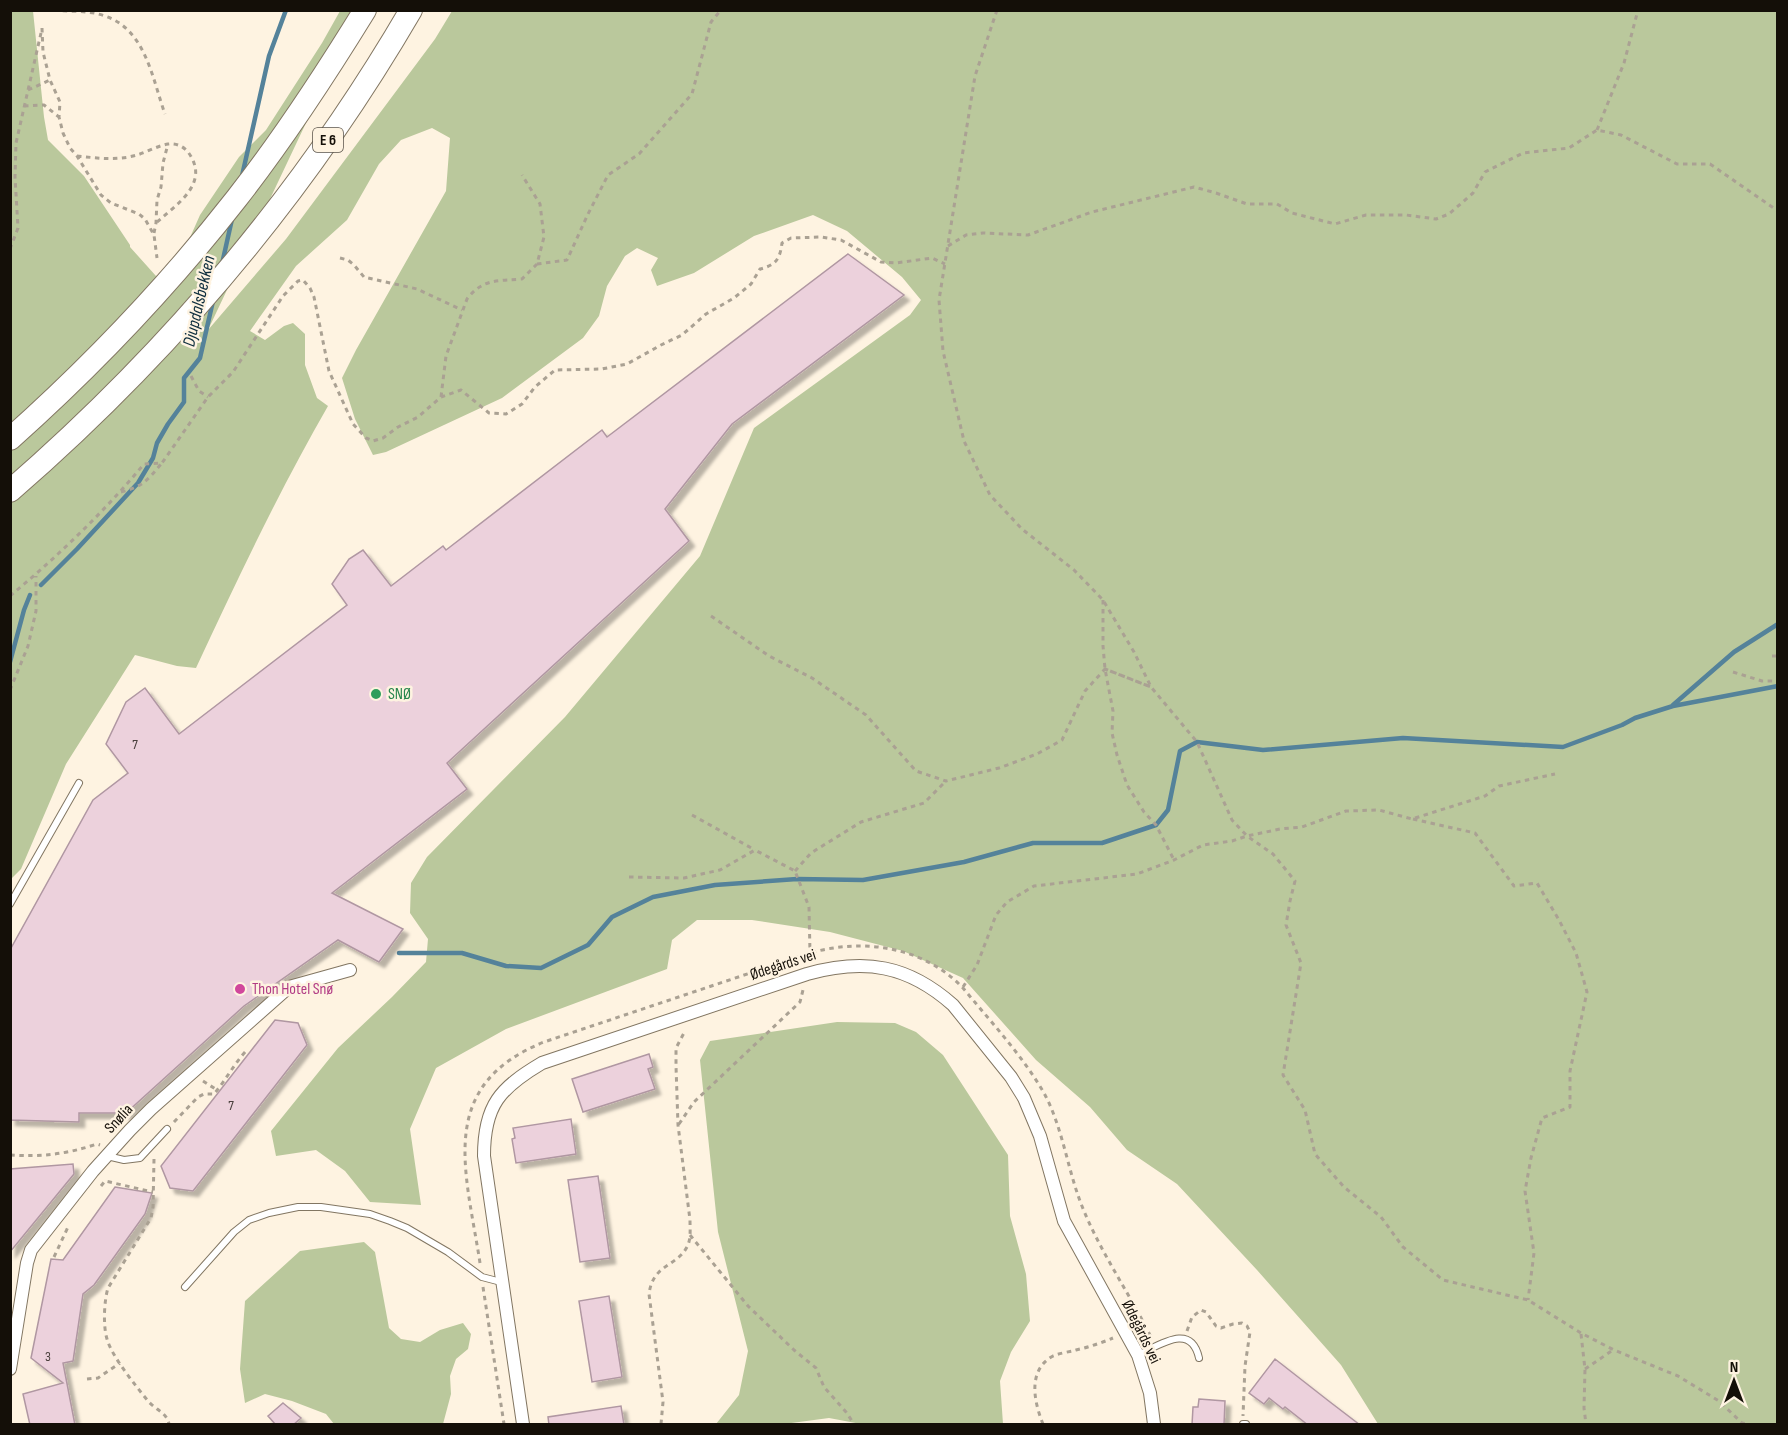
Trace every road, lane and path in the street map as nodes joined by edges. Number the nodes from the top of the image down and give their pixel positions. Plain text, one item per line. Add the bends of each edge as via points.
1 (54, 10) edge
2 (365, 10) edge
3 (411, 10) edge
4 (721, 10) edge
5 (997, 10) edge
6 (1638, 10) edge
7 (51, 80) junction
8 (28, 90) junction
9 (23, 106) junction
10 (165, 114) dead end
11 (59, 117) junction
12 (1598, 130) junction
13 (168, 144) junction
14 (77, 156) junction
15 (522, 176) dead end
16 (1778, 211) edge
17 (156, 223) junction
18 (153, 235) junction
19 (948, 246) junction
20 (10, 249) edge
21 (157, 258) dead end
22 (340, 258) dead end
23 (537, 264) junction
24 (945, 264) junction
25 (462, 310) junction
26 (191, 376) dead end
27 (208, 397) junction
28 (441, 397) junction
29 (10, 439) edge
30 (162, 463) junction
31 (10, 491) edge
32 (121, 492) junction
33 (36, 574) junction
34 (10, 596) edge
35 (1103, 600) junction
36 (711, 616) dead end
37 (1772, 656) dead end
38 (1778, 656) edge
39 (1105, 669) junction
40 (1733, 672) dead end
41 (1778, 681) edge
42 (1151, 687) junction
43 (10, 690) edge
44 (1555, 774) dead end
45 (946, 781) junction
46 (79, 783) dead end
47 (692, 814) dead end
48 (1412, 819) junction
49 (1247, 836) junction
50 (755, 850) junction
51 (1174, 860) junction
52 (795, 871) junction
53 (628, 877) dead end
54 (10, 904) edge
55 (810, 953) junction
56 (350, 970) dead end
57 (807, 974) junction
58 (963, 988) junction
59 (685, 1031) dead end
60 (248, 1049) dead end
61 (678, 1125) junction
62 (167, 1129) junction
63 (98, 1144) dead end
64 (10, 1155) edge
65 (106, 1156) junction
66 (98, 1190) dead end
67 (153, 1192) junction
68 (69, 1224) dead end
69 (690, 1235) junction
70 (54, 1257) dead end
71 (482, 1277) junction
72 (501, 1282) junction
73 (185, 1287) dead end
74 (1528, 1300) junction
75 (1126, 1333) junction
76 (1581, 1333) junction
77 (1184, 1338) junction
78 (1155, 1347) junction
79 (1614, 1350) junction
80 (1138, 1355) junction
81 (1199, 1358) dead end
82 (120, 1363) junction
83 (10, 1369) edge
84 (1585, 1369) junction
85 (87, 1379) dead end
86 (1245, 1424) edge
87 (169, 1425) edge
88 (504, 1425) edge
89 (523, 1425) edge
90 (661, 1425) edge
91 (854, 1425) edge
92 (1043, 1425) edge
93 (1154, 1425) edge
94 (1586, 1425) edge
95 (1747, 1425) edge

1 - 10 path via 103,15 125,26 144,52
2 - 29 highway, E 6 via 279,141 192,254 96,358
3 - 31 highway, E 6 via 348,112 221,279 125,384
4 - 23 path via 711,22 692,94 639,154 608,175 567,260
5 - 19 path via 975,76
6 - 12 path via 1624,63
7 - 8 path
7 - 8 path via 43,52 42,28
7 - 11 path via 60,102
8 - 9 path
9 - 11 path via 44,105
9 - 20 path via 16,143 18,228
11 - 14 path via 66,141
12 - 16 path via 1622,135 1677,164 1710,164
12 - 19 path via 1569,148 1523,153 1485,172 1473,193 1449,214 1436,219 1366,215 1335,224 1292,213 1277,204 1247,204 1194,187 1092,212 1028,235 966,235
13 - 14 path via 113,159
13 - 17 path
13 - 17 path via 187,151 193,162 195,182 190,193
14 - 18 path via 101,195 139,214
15 - 23 path via 540,204 544,237
17 - 18 path
18 - 21 path
19 - 24 path
22 - 25 path via 348,260 364,277 417,289
23 - 25 path via 522,279 486,282 473,291
24 - 28 path via 932,258 881,262 842,240 791,238 782,243 777,260 760,269 751,284 734,298 705,314 682,335 627,364 555,370 522,404 506,414 489,413 461,390
24 - 35 path via 939,300 943,351 964,441 990,495 1022,529 1074,570
25 - 28 path via 446,356
26 - 27 path via 199,391
27 - 28 path via 233,372 283,296 303,280 314,297 329,371 352,424 366,438 383,438 418,417
27 - 30 path
30 - 32 path via 146,482
30 - 32 path via 144,464
32 - 33 path
33 - 34 path
33 - 43 path via 36,612 28,646
35 - 39 path
35 - 42 path
36 - 45 path via 866,715 916,771
37 - 38 path
39 - 42 path
39 - 45 path via 1085,691 1062,740 1009,764
39 - 51 path via 1113,711 1112,733 1127,784
40 - 41 path via 1762,681
42 - 49 path via 1197,742 1232,820
44 - 48 path via 1499,786 1485,796
45 - 52 path via 924,803 861,822 811,853
46 - 54 lane
47 - 50 path
48 - 49 path via 1379,810 1346,811 1302,827
48 - 74 path via 1475,833 1514,886 1536,883 1576,953 1587,992 1570,1071 1570,1107 1542,1118 1531,1158 1525,1191 1534,1253
49 - 51 path via 1203,845
49 - 74 path via 1274,854 1295,881 1286,924 1301,963 1283,1075 1305,1110 1315,1154 1344,1188 1381,1217 1403,1247 1443,1280
50 - 52 path
50 - 53 path via 720,870 684,878
51 - 58 path via 1137,874 1034,886 1007,902 996,915 977,965
52 - 55 path via 808,907
55 - 58 path via 852,945 891,948 929,963
55 - 71 path via 544,1042 516,1054 494,1072 472,1106 464,1142
56 - 65 street, Snølia via 289,987 151,1108
57 - 61 path via 800,1002 694,1102
57 - 72 street, Ødegårds vei via 542,1063 509,1085 491,1108 484,1139
57 - 75 street, Ødegårds vei via 858,965 891,970 910,976 953,1005 1024,1098 1040,1136 1064,1221
58 - 78 path via 1045,1095 1080,1202
59 - 61 path via 676,1048
60 - 62 path via 214,1094 198,1097
61 - 69 path
62 - 65 lane via 140,1158
62 - 67 path via 154,1158
63 - 64 path via 72,1152
65 - 83 street, Snølia via 31,1250
66 - 67 path via 105,1181
67 - 82 path via 151,1218 111,1280 105,1298 107,1339
68 - 70 path
69 - 90 path via 687,1247 651,1281 649,1294 663,1402
69 - 91 path via 748,1306 816,1368 824,1387
71 - 72 lane
71 - 73 lane via 438,1246 390,1221 369,1214 298,1207 249,1220
71 - 88 path
72 - 89 street, Ødegårds vei
74 - 76 path
75 - 80 street, Ødegårds vei
75 - 92 path via 1054,1355 1044,1363 1036,1375 1035,1390
76 - 79 path
76 - 84 path
77 - 78 lane
77 - 81 lane via 1194,1343
77 - 86 path via 1192,1317 1201,1310 1221,1328 1237,1323 1247,1326 1250,1332 1245,1366
78 - 80 lane
79 - 84 path
79 - 95 path via 1678,1376 1719,1401
80 - 93 street, Ødegårds vei via 1150,1393
82 - 85 path via 98,1378
82 - 87 path via 148,1401 168,1418
84 - 94 path

